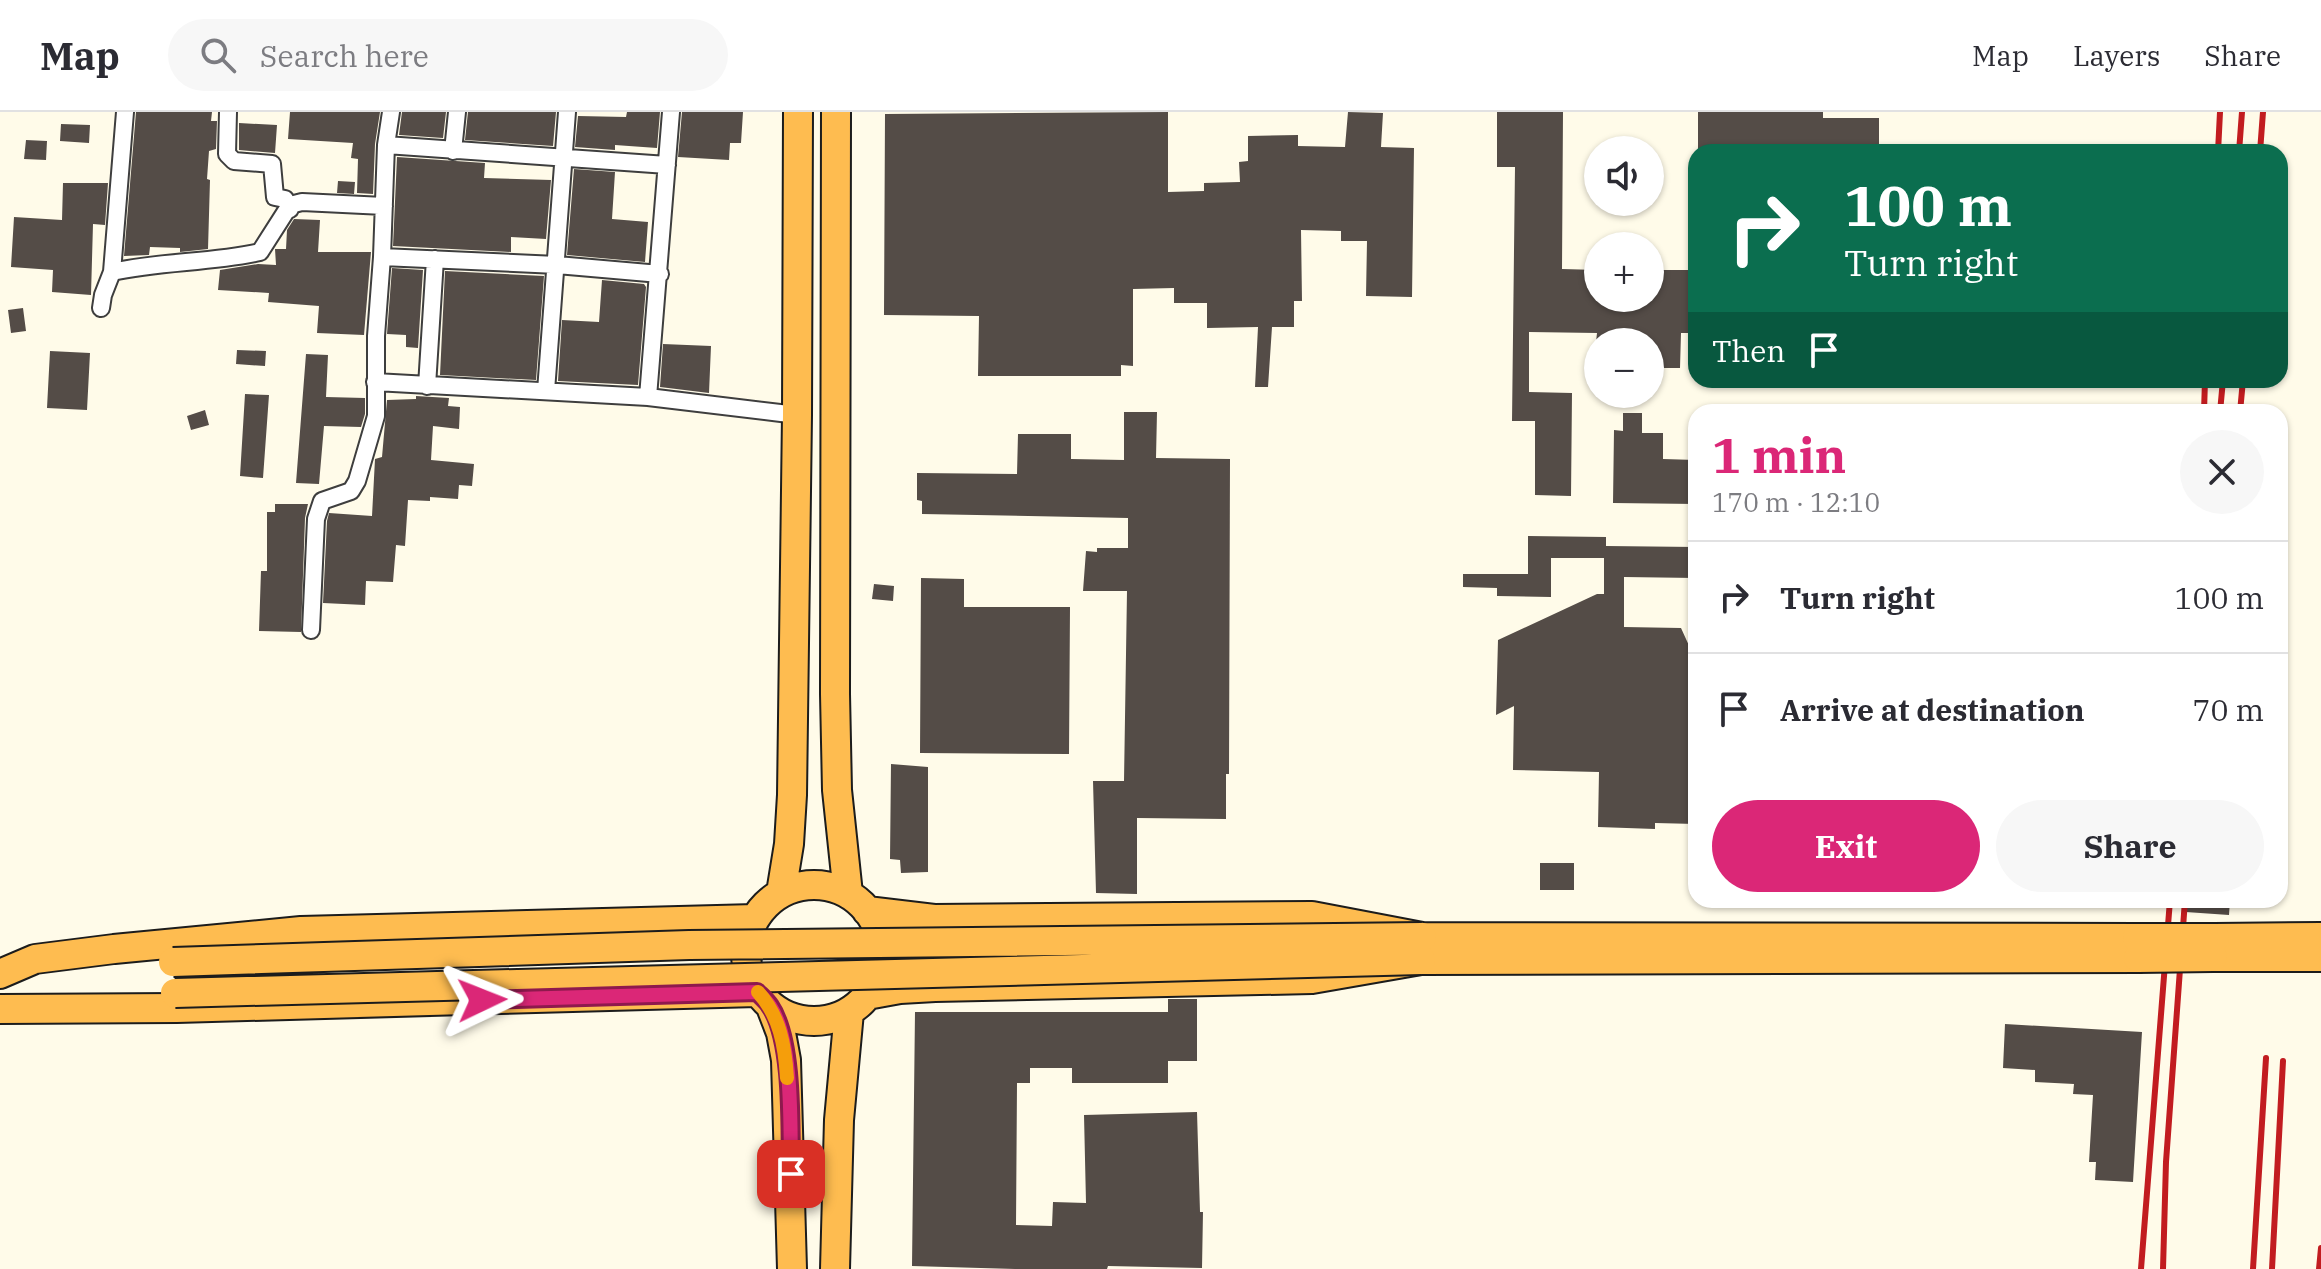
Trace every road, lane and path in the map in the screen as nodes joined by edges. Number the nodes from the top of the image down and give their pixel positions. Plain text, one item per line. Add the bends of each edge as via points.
1 (125, 112) edge
2 (228, 112) edge
3 (391, 112) edge
4 (457, 112) edge
5 (567, 112) edge
6 (671, 112) edge
7 (798, 112) edge
8 (836, 112) edge
9 (386, 145) junction
10 (453, 151) junction
11 (563, 159) junction
12 (667, 165) junction
13 (384, 206) junction
14 (290, 209) junction
15 (382, 257) junction
16 (435, 259) junction
17 (557, 265) junction
18 (112, 272) junction
19 (660, 274) junction
20 (101, 308) dead end
21 (375, 382) junction
22 (427, 386) junction
23 (546, 391) junction
24 (648, 397) junction
25 (797, 415) junction
26 (311, 630) dead end
27 (781, 893) junction
28 (858, 903) junction
29 (755, 919) junction
30 (2321, 937) edge
31 (1422, 948) junction
32 (2214, 948) junction
33 (2321, 957) edge
34 (0, 977) edge
35 (764, 999) junction
36 (858, 1003) junction
37 (0, 1008) edge
38 (792, 1269) edge
39 (835, 1269) edge

1 - 18 street
2 - 14 street via 227,154 234,161 272,164 275,197 285,199
3 - 9 street
4 - 10 street
5 - 11 street
6 - 12 street
7 - 25 highway
8 - 28 highway via 837,790
9 - 10 street
9 - 13 street
10 - 11 street
11 - 12 street
11 - 17 street
12 - 19 street
13 - 14 street via 302,202
13 - 15 street
14 - 18 street via 260,252
15 - 16 street
15 - 21 street
16 - 17 street
16 - 22 street
17 - 19 street
17 - 23 street
18 - 20 street
19 - 24 street
21 - 22 street
21 - 26 street via 376,416 357,481 351,491 322,501 316,519
22 - 23 street
23 - 24 street
24 - 25 street
25 - 27 highway via 792,795
27 - 28 highway via 797,887 832,887
27 - 29 highway
28 - 31 highway via 901,917 934,919 1312,916
28 - 36 highway via 881,944 879,971
29 - 34 highway via 301,931 35,959
29 - 35 highway via 745,956 749,975
30 - 32 highway
31 - 32 highway, bridge
31 - 34 highway, bridge via 689,945 173,962
31 - 36 highway via 1312,979 900,989
31 - 37 highway, bridge via 175,993
32 - 33 highway
35 - 36 highway via 783,1014 809,1021 836,1018
35 - 37 highway
35 - 38 highway via 781,1033 786,1060
36 - 39 highway via 839,1120

